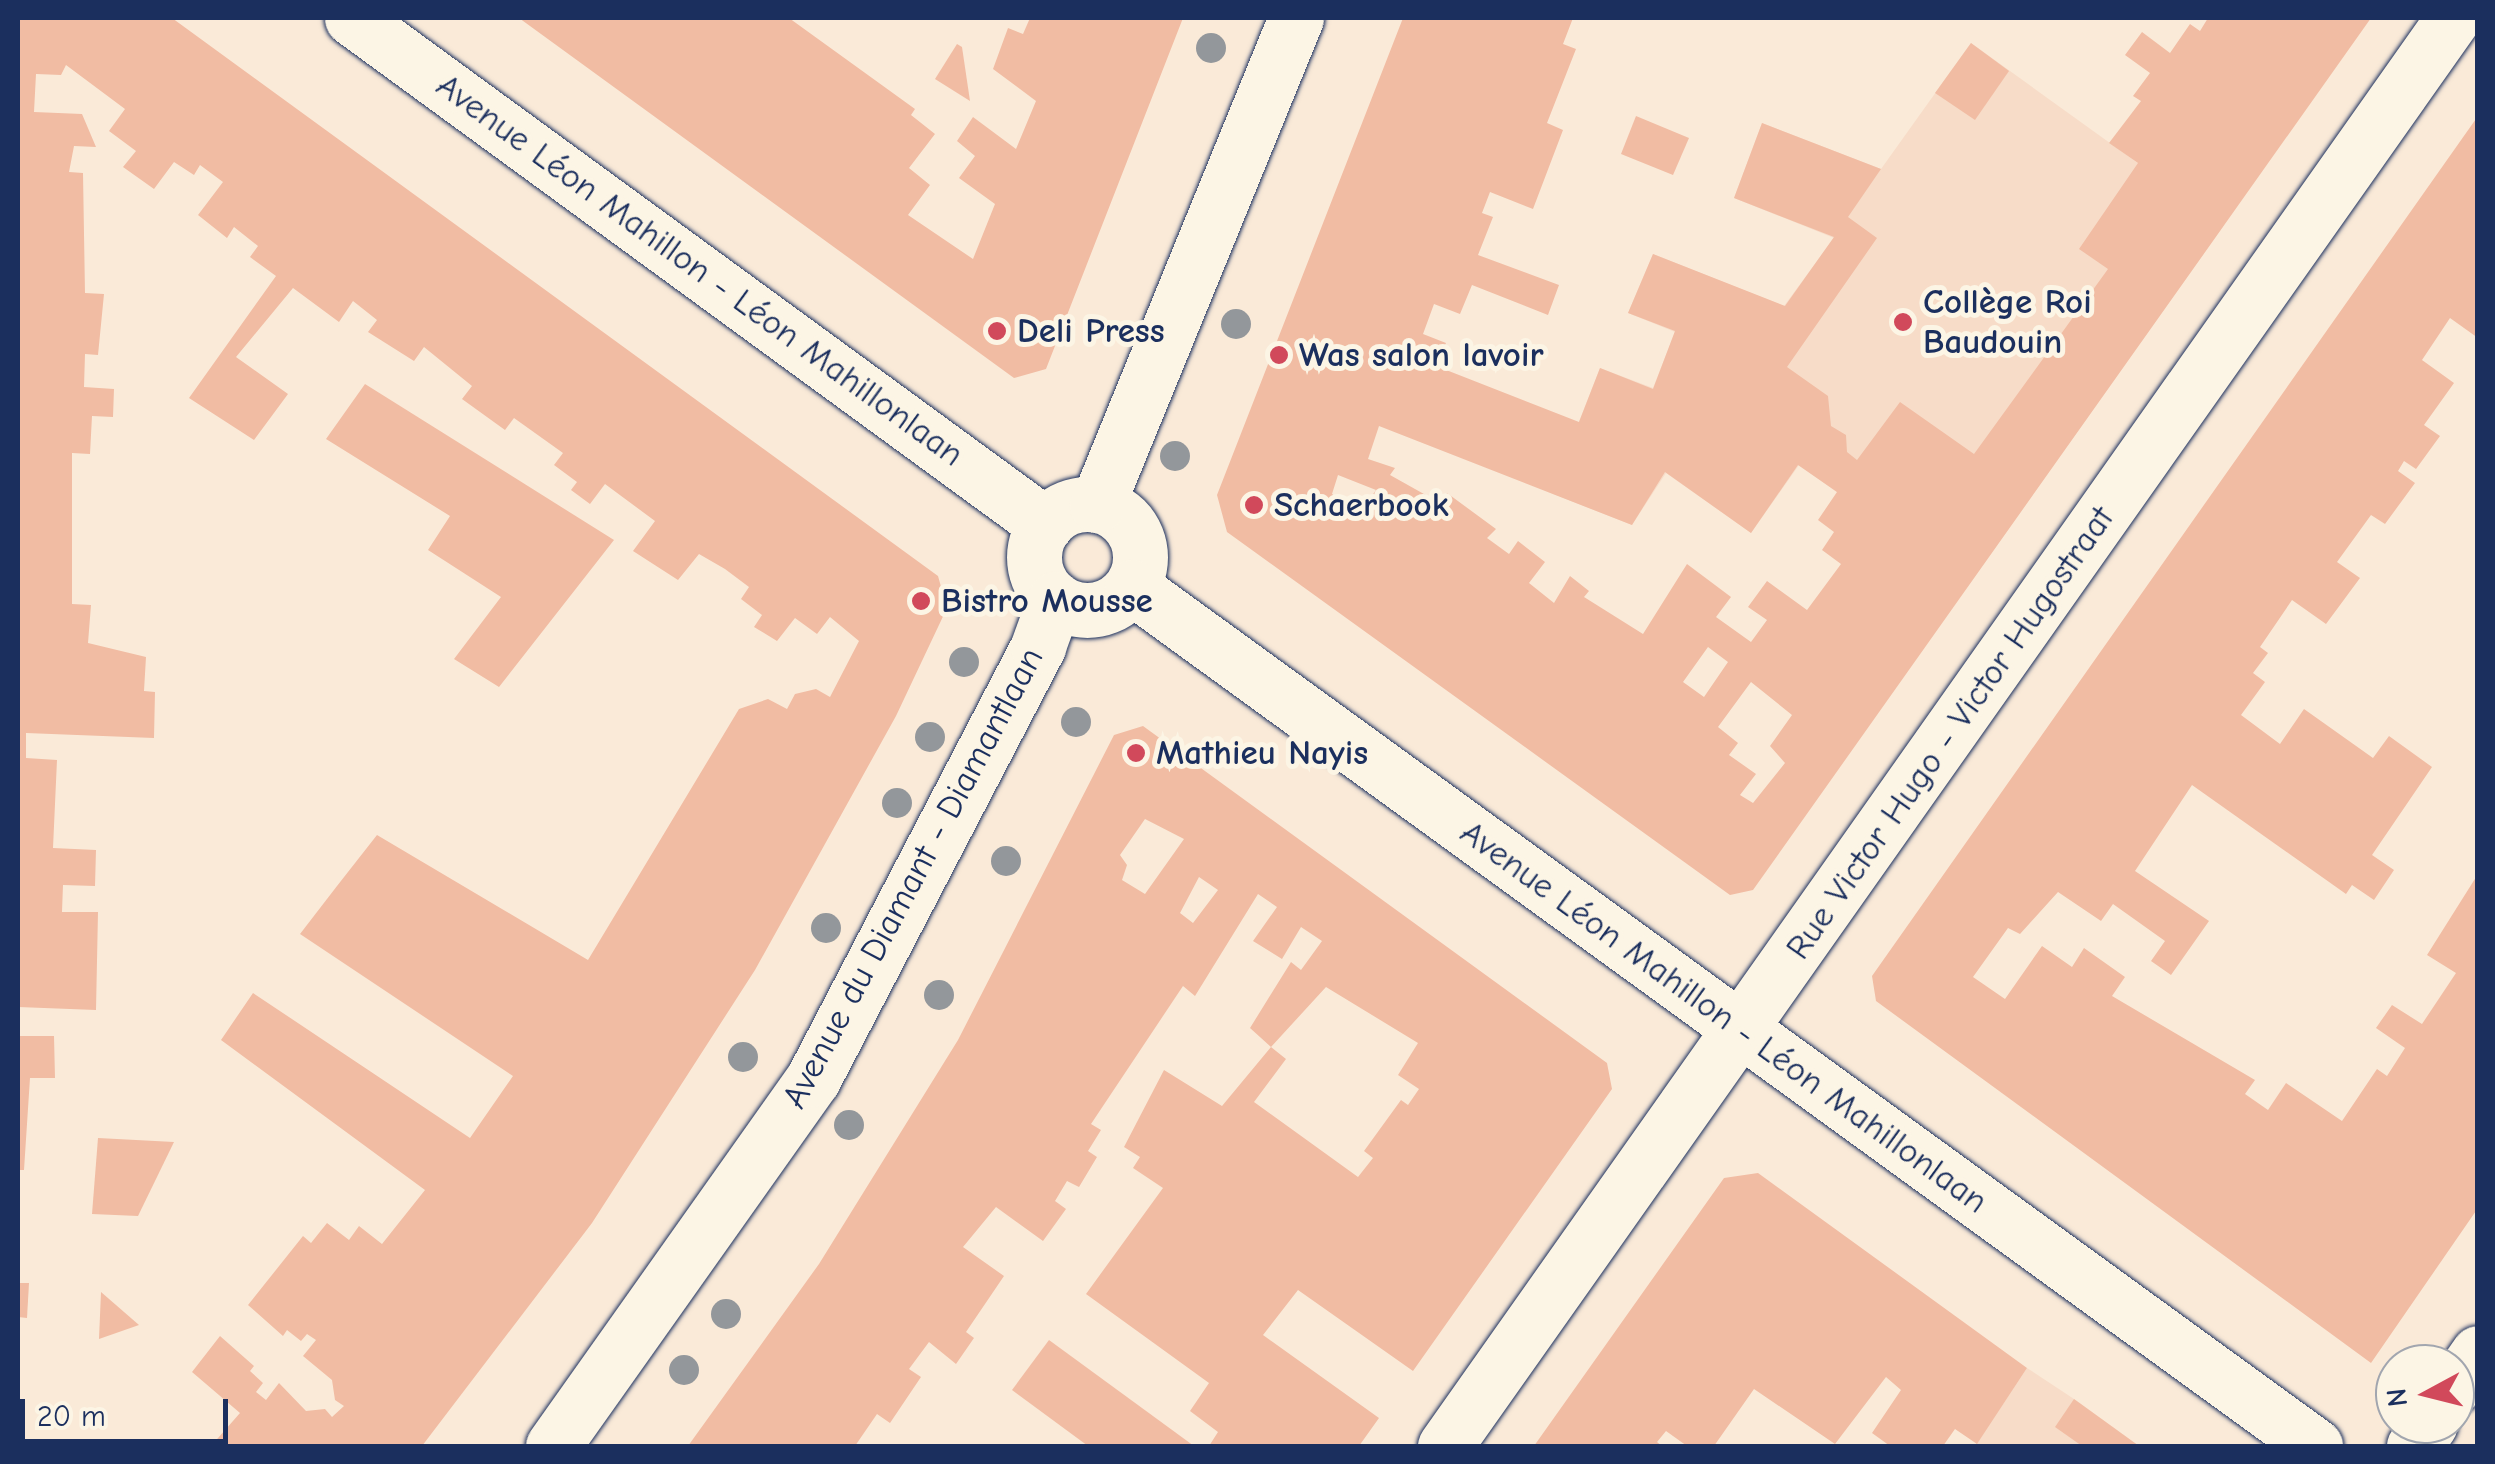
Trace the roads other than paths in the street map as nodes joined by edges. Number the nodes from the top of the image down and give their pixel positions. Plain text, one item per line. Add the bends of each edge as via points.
1 (352, 18) edge
2 (1296, 18) edge
3 (2453, 18) edge
4 (1097, 506) junction
5 (1046, 525) junction
6 (1132, 586) junction
7 (1055, 599) junction
8 (1740, 1031) junction
9 (553, 1446) edge
10 (1445, 1446) edge
11 (2316, 1446) edge

1 - 5 street, Avenue Léon Mahillon - Léon Mahillonlaan
2 - 4 street
3 - 8 street, Rue Victor Hugo - Victor Hugostraat
4 - 5 street via 1073,506
4 - 6 street via 1134,532 1140,560
5 - 7 street via 1036,541 1035,569
6 - 7 street via 1101,609 1081,610
6 - 8 street, Avenue Léon Mahillon - Léon Mahillonlaan
7 - 9 street, Avenue du Diamant - Diamantlaan via 1038,646 813,1079
8 - 10 street, Rue Victor Hugo - Victor Hugostraat
8 - 11 street, Avenue Léon Mahillon - Léon Mahillonlaan

